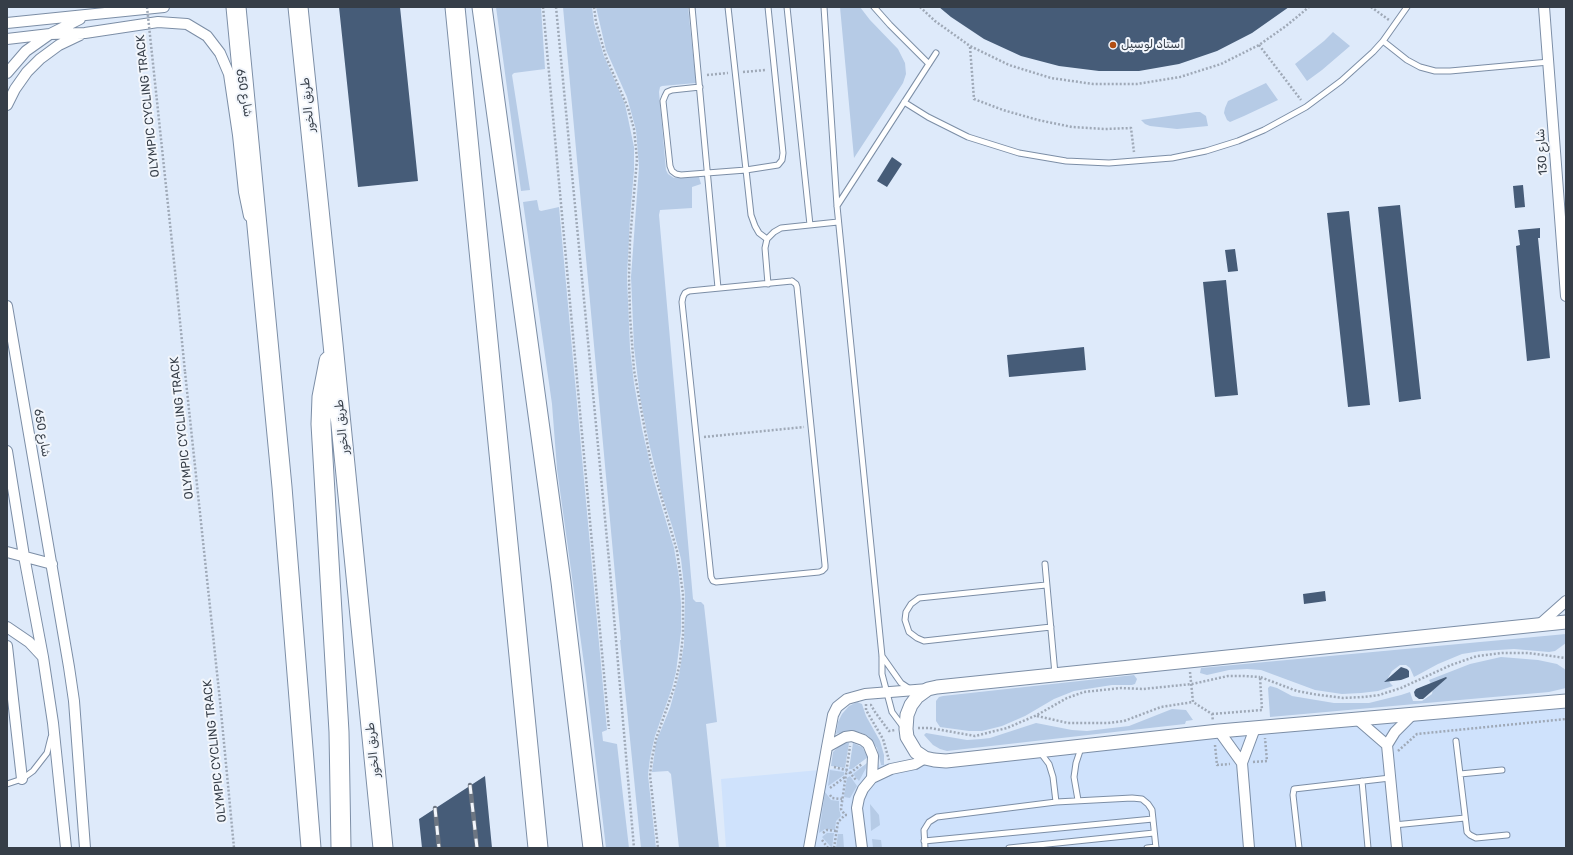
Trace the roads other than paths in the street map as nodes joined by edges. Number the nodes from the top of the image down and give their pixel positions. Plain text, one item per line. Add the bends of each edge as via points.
1 (164, 7) edge
2 (236, 7) edge
3 (298, 7) edge
4 (455, 7) edge
5 (482, 7) edge
6 (692, 7) edge
7 (728, 7) edge
8 (768, 7) edge
9 (787, 7) edge
10 (824, 7) edge
11 (874, 7) edge
12 (1407, 7) edge
13 (1544, 7) edge
14 (88, 16) junction
15 (7, 23) edge
16 (85, 33) junction
17 (50, 34) junction
18 (7, 39) edge
19 (1383, 41) junction
20 (936, 53) dead end
21 (1549, 62) junction
22 (929, 64) junction
23 (7, 73) edge
24 (700, 87) junction
25 (904, 102) junction
26 (7, 105) edge
27 (746, 170) junction
28 (708, 172) junction
29 (837, 206) junction
30 (838, 222) junction
31 (810, 225) junction
32 (258, 234) junction
33 (767, 239) junction
34 (768, 284) junction
35 (718, 288) junction
36 (1566, 296) edge
37 (7, 306) edge
38 (333, 344) junction
39 (7, 451) edge
40 (7, 552) edge
41 (24, 556) junction
42 (52, 564) junction
43 (1045, 564) dead end
44 (1046, 585) junction
45 (1566, 601) edge
46 (1566, 622) edge
47 (1539, 625) junction
48 (7, 627) edge
49 (1050, 627) junction
50 (7, 646) edge
51 (882, 656) junction
52 (43, 657) junction
53 (1055, 675) junction
54 (928, 689) junction
55 (911, 690) junction
56 (886, 692) junction
57 (1566, 693) edge
58 (1566, 701) edge
59 (1512, 705) junction
60 (1413, 714) junction
61 (1357, 719) junction
62 (53, 722) junction
63 (1255, 728) junction
64 (906, 729) junction
65 (1220, 731) junction
66 (1456, 741) dead end
67 (1082, 745) junction
68 (827, 747) junction
69 (1387, 748) junction
70 (1039, 750) junction
71 (925, 758) junction
72 (1242, 763) junction
73 (1502, 770) dead end
74 (1460, 774) junction
75 (872, 778) junction
76 (1390, 778) junction
77 (22, 779) junction
78 (1362, 781) junction
79 (7, 784) edge
80 (1078, 800) junction
81 (1056, 802) junction
82 (1465, 818) junction
83 (1153, 819) junction
84 (1394, 825) junction
85 (1154, 833) junction
86 (1507, 835) dead end
87 (924, 841) junction
88 (66, 848) edge
89 (85, 848) edge
90 (311, 848) edge
91 (341, 848) edge
92 (383, 848) edge
93 (538, 848) edge
94 (593, 848) edge
95 (810, 848) edge
96 (862, 848) edge
97 (925, 848) edge
98 (1008, 848) edge
99 (1147, 848) edge
100 (1156, 848) edge
101 (1249, 848) edge
102 (1299, 848) edge
103 (1368, 848) edge
104 (1397, 848) edge

1 - 14 street
2 - 32 highway
3 - 38 highway, طريق الخور
4 - 93 highway
5 - 94 highway via 560,574
6 - 24 lane
7 - 27 lane
8 - 27 lane via 783,153 778,165
9 - 31 lane
10 - 29 lane
11 - 22 lane
12 - 19 lane
13 - 21 street, شارع 130
14 - 15 street
14 - 17 street
16 - 17 street, شارع 650
16 - 26 street, شارع 650 via 59,45 40,58 15,88
16 - 32 street, شارع 650 via 174,22 187,24 207,36 214,44 229,74 245,204
17 - 18 street, شارع 650
17 - 23 street via 26,51
19 - 21 lane via 1407,60 1435,71
19 - 25 lane via 1341,81 1306,107 1238,141 1172,158 1109,164 1066,161 1019,153 968,137
20 - 22 lane
21 - 36 street, شارع 130
22 - 25 lane
24 - 28 lane
24 - 28 lane via 672,90 667,92 663,101 672,171 676,174
25 - 29 lane
27 - 28 lane
27 - 33 lane via 751,215 759,233
28 - 35 lane
29 - 30 lane
30 - 31 lane
30 - 51 lane
31 - 33 lane via 781,228
32 - 90 highway via 283,494
33 - 34 lane via 765,248
34 - 35 lane
34 - 35 lane via 792,281 797,287 825,568 818,572 719,583 711,577 682,302 685,293
37 - 42 street, شارع 650
38 - 91 highway via 324,384 321,424 339,732
38 - 92 highway, طريق الخور
39 - 41 street
40 - 41 street
41 - 42 street
41 - 52 street
42 - 89 street, شارع 650 via 74,701
43 - 44 lane
44 - 49 lane
44 - 49 lane via 919,598 911,604 905,620 909,632 924,641
45 - 47 street
46 - 47 street
47 - 53 street
48 - 52 street via 29,642
49 - 53 lane
50 - 77 street
51 - 55 lane via 901,683
51 - 56 lane
52 - 62 street
53 - 54 street
54 - 55 street
54 - 64 street via 911,705
55 - 56 street
56 - 64 lane via 892,712
56 - 68 street via 847,699 837,707
57 - 59 street
58 - 59 street
59 - 60 street
60 - 61 street
60 - 69 street via 1396,732
61 - 63 street
61 - 69 street
62 - 77 lane via 47,753 33,771
62 - 88 street
63 - 65 street
63 - 72 street
64 - 71 street via 911,746
65 - 67 street
65 - 72 street
66 - 74 lane
67 - 70 street
67 - 80 lane via 1074,777
68 - 75 street via 839,739 852,736 863,740 872,750
68 - 95 street
69 - 76 street
70 - 71 street via 946,761
70 - 81 lane via 1049,764
71 - 75 street via 915,764 891,769
72 - 101 street
73 - 74 lane
74 - 82 lane
75 - 96 street via 862,789 857,808
76 - 78 lane
76 - 84 street
77 - 79 lane
78 - 102 lane via 1294,789
78 - 103 lane
80 - 81 lane
80 - 83 lane via 1142,799 1152,810
81 - 87 lane via 937,817 926,826
82 - 84 lane
82 - 86 lane via 1467,832 1476,838
83 - 85 lane
83 - 87 lane
84 - 104 street
85 - 98 lane
85 - 100 lane
87 - 97 lane
99 - 100 lane

